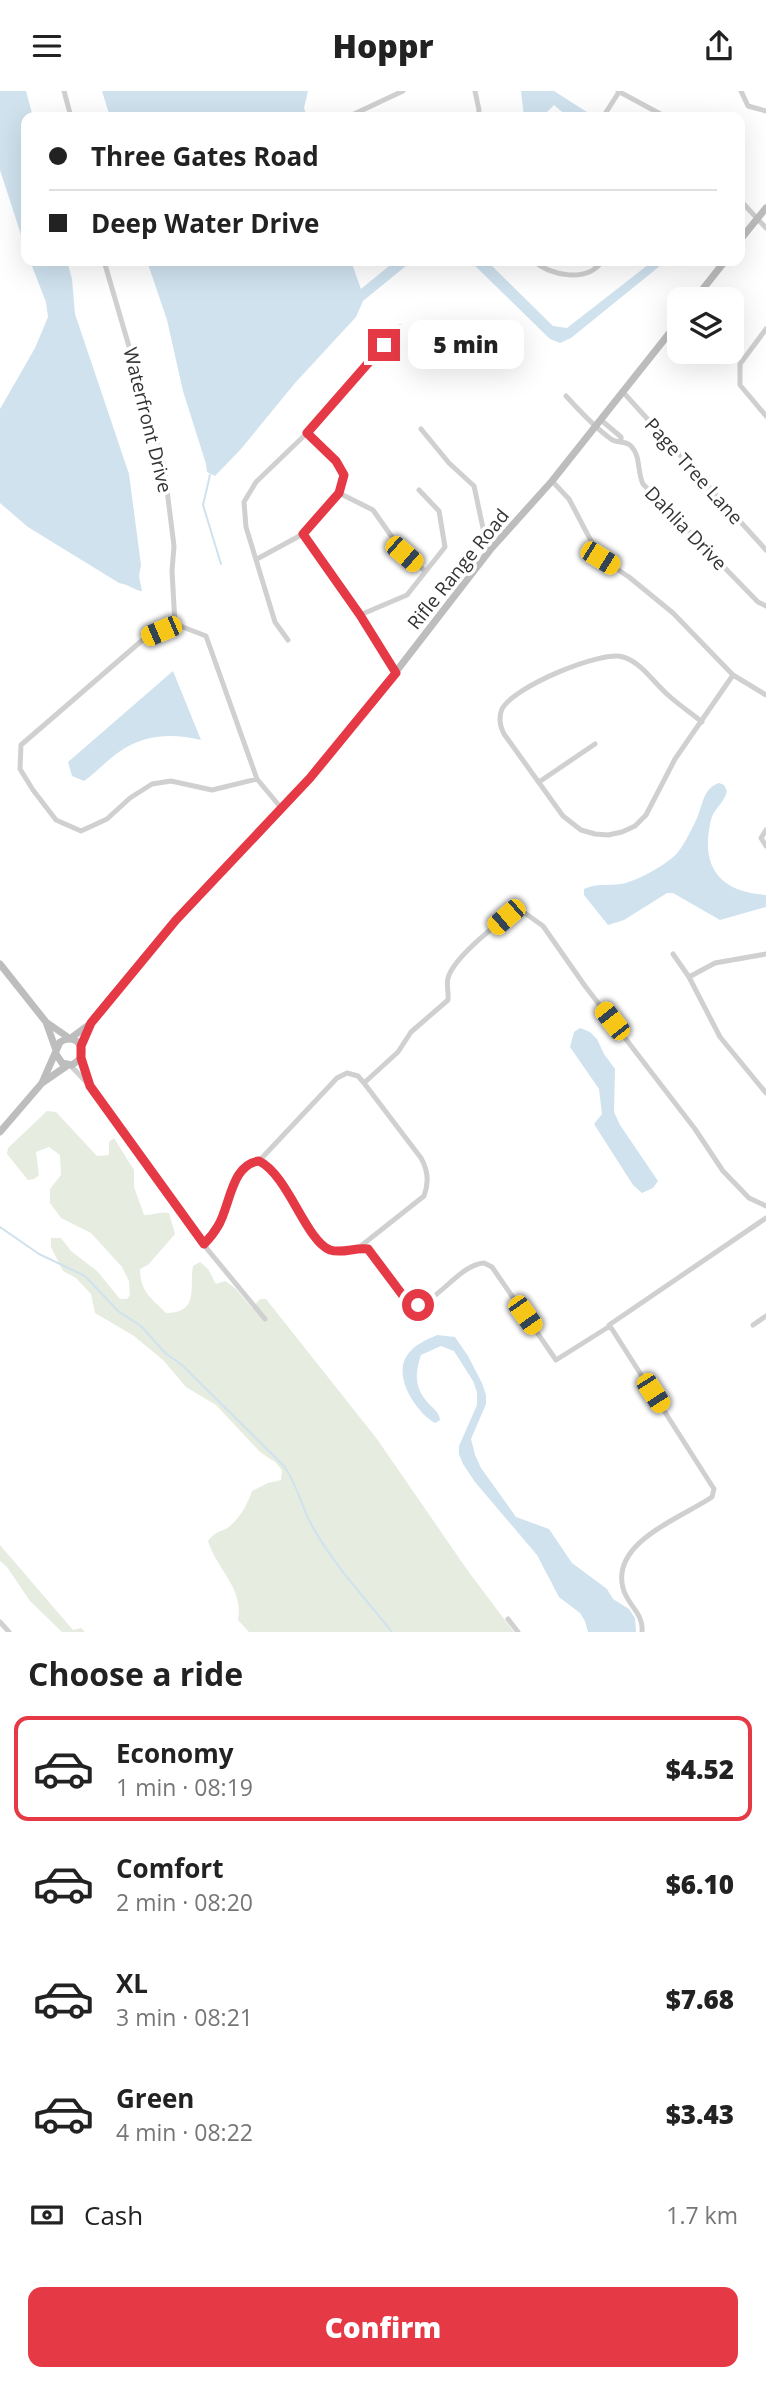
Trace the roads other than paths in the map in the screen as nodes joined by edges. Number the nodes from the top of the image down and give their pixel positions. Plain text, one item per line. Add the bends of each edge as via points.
1 (64, 91) edge
2 (402, 91) edge
3 (475, 91) edge
4 (619, 91) edge
5 (741, 91) edge
6 (766, 111) edge
7 (70, 112) edge
8 (358, 112) edge
9 (479, 112) edge
10 (606, 112) edge
11 (657, 112) edge
12 (745, 206) edge
13 (766, 208) edge
14 (756, 219) junction
15 (766, 228) edge
16 (745, 233) edge
17 (105, 266) edge
18 (540, 266) edge
19 (599, 266) edge
20 (721, 266) edge
21 (704, 287) edge
22 (400, 327) dead end
23 (766, 329) edge
24 (667, 336) edge
25 (623, 392) junction
26 (566, 396) dead end
27 (766, 416) edge
28 (598, 423) junction
29 (421, 429) dead end
30 (307, 433) junction
31 (552, 481) junction
32 (419, 490) dead end
33 (339, 493) junction
34 (303, 534) junction
35 (490, 550) junction
36 (766, 550) edge
37 (257, 559) junction
38 (425, 572) junction
39 (766, 606) edge
40 (360, 615) junction
41 (175, 624) junction
42 (288, 640) dead end
43 (396, 673) junction
44 (733, 675) junction
45 (766, 695) edge
46 (702, 722) junction
47 (595, 744) dead end
48 (257, 779) junction
49 (539, 782) junction
50 (282, 809) junction
51 (766, 830) edge
52 (766, 846) edge
53 (673, 954) dead end
54 (766, 954) edge
55 (0, 964) edge
56 (689, 977) junction
57 (46, 1022) junction
58 (91, 1023) junction
59 (70, 1038) junction
60 (81, 1046) junction
61 (56, 1052) junction
62 (81, 1058) junction
63 (69, 1065) junction
64 (42, 1083) junction
65 (364, 1083) junction
66 (90, 1086) junction
67 (766, 1093) edge
68 (0, 1132) edge
69 (259, 1161) junction
70 (766, 1206) edge
71 (766, 1218) edge
72 (204, 1244) junction
73 (355, 1250) junction
74 (766, 1316) edge
75 (265, 1319) dead end
76 (610, 1325) junction
77 (753, 1325) dead end
78 (508, 1619) dead end
79 (0, 1622) edge
80 (9, 1632) edge
81 (518, 1632) edge
82 (642, 1632) edge

1 - 7 street
2 - 8 street
3 - 9 street
4 - 10 street
4 - 11 street
5 - 6 street via 748,106
12 - 14 street
13 - 14 main road
14 - 15 street
14 - 16 main road
17 - 41 street, Waterfront Drive via 164,466 174,545
18 - 19 street via 576,276
20 - 21 main road
22 - 30 street
23 - 27 street via 740,364 740,385
24 - 25 main road, Rifle Range Road
25 - 28 main road, Rifle Range Road
25 - 36 street, Page Tree Lane
26 - 28 street, Dahlia Drive
28 - 31 main road, Rifle Range Road
28 - 39 street, Dahlia Drive via 635,451 643,484
29 - 35 street via 474,487
30 - 33 street via 344,475
30 - 37 street via 256,482 244,502 246,527
31 - 35 main road, Rifle Range Road
31 - 44 street via 569,499 600,558 673,613
32 - 38 street via 439,511 445,547
33 - 34 street
33 - 38 street via 373,510 404,554
34 - 37 street
34 - 40 street
35 - 43 main road, Rifle Range Road
37 - 42 street via 275,622
38 - 40 street via 407,595
40 - 43 street
41 - 48 street via 206,636
41 - 48 street via 146,637 21,745 20,769 56,820 81,831 107,819 152,784 171,781 212,790
43 - 50 main road, Rifle Range Road
44 - 45 street
44 - 46 street
46 - 49 street via 675,759 646,815 622,832 608,835 581,830 563,816
46 - 49 street via 632,659 608,655 578,664 510,699 499,719 504,734
47 - 49 street
48 - 50 street
50 - 58 main road, Rifle Range Road via 176,920
51 - 52 street via 761,838
53 - 56 street
54 - 56 street via 715,963
55 - 57 main road
56 - 67 street via 720,1037
57 - 59 main road
57 - 61 main road
58 - 59 main road, Rifle Range Road
58 - 60 main road, Rifle Range Road
59 - 60 main road
59 - 61 main road via 60,1042
60 - 62 main road
61 - 63 main road via 60,1062
61 - 64 main road
62 - 63 main road
62 - 66 street
63 - 64 main road
63 - 66 street
64 - 68 main road
65 - 69 street via 351,1074 337,1078
65 - 70 street via 398,1052 411,1031 448,1000 448,977 460,960 506,917 522,911 543,926 723,1171 749,1198
65 - 73 street via 421,1158 428,1176 424,1196
66 - 72 street
69 - 72 street via 239,1175 218,1226
69 - 73 street via 273,1170 320,1243 335,1251
71 - 76 street
72 - 75 street
73 - 76 street via 371,1252 413,1305 424,1303 468,1268 490,1265 557,1360
74 - 77 street
76 - 82 street via 714,1489 712,1497 640,1542 626,1559 623,1590 642,1620
78 - 81 street
79 - 80 street

